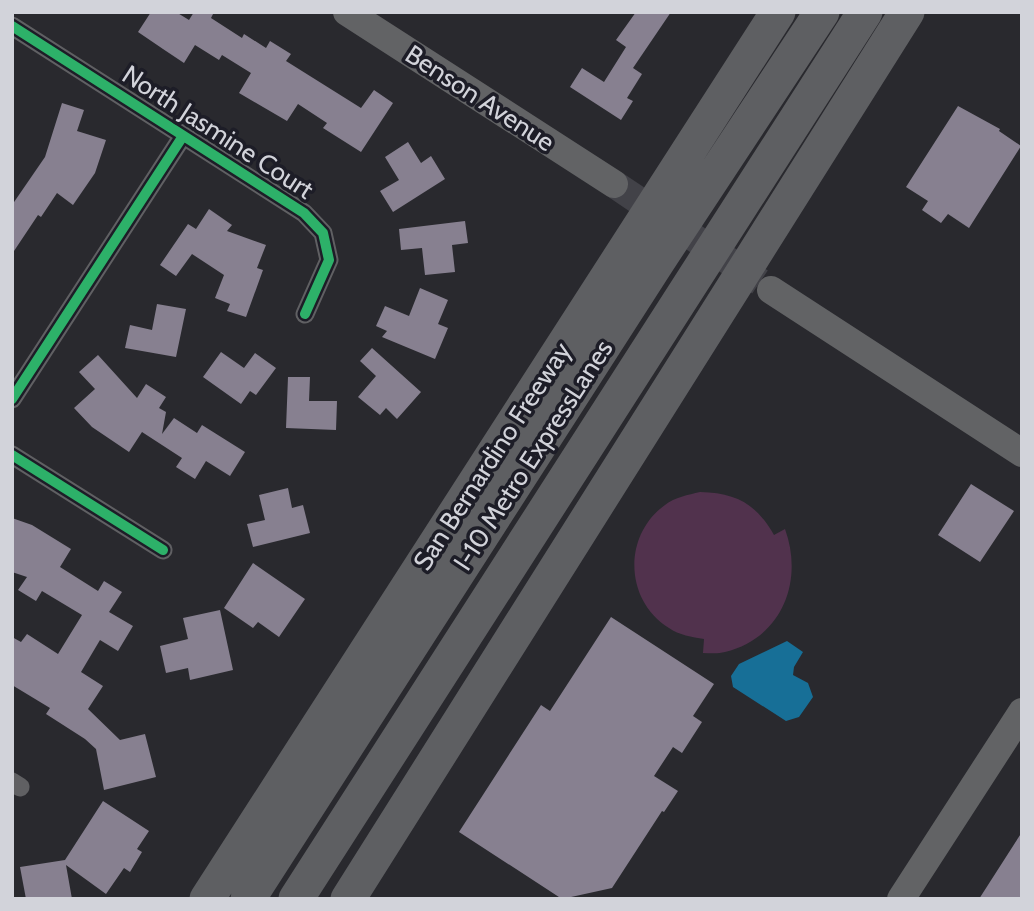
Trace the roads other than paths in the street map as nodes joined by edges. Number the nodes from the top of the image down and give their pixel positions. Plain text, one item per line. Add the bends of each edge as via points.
1 (347, 12) edge
2 (778, 12) edge
3 (821, 12) edge
4 (865, 12) edge
5 (907, 12) edge
6 (12, 26) edge
7 (183, 136) junction
8 (614, 184) tunnel mouth
9 (644, 252) junction
10 (771, 290) tunnel mouth
11 (305, 314) dead end
12 (12, 399) edge
13 (1022, 453) edge
14 (12, 455) edge
15 (163, 550) dead end
16 (1022, 712) edge
17 (207, 899) edge
18 (248, 899) edge
19 (296, 899) edge
20 (348, 899) edge
21 (901, 899) edge

1 - 8 main road, Benson Avenue
2 - 9 highway, San Bernardino Freeway via 671,179
3 - 9 highway, I-10 Metro ExpressLanes via 700,198
4 - 19 highway, I-10 Metro ExpressLanes
5 - 20 highway
6 - 7 street, North Jasmine Court
7 - 11 street, North Jasmine Court via 304,213 323,233 329,260
7 - 12 street
9 - 17 highway, San Bernardino Freeway
9 - 18 highway, I-10 Metro ExpressLanes
10 - 13 main road
14 - 15 street
16 - 21 main road

